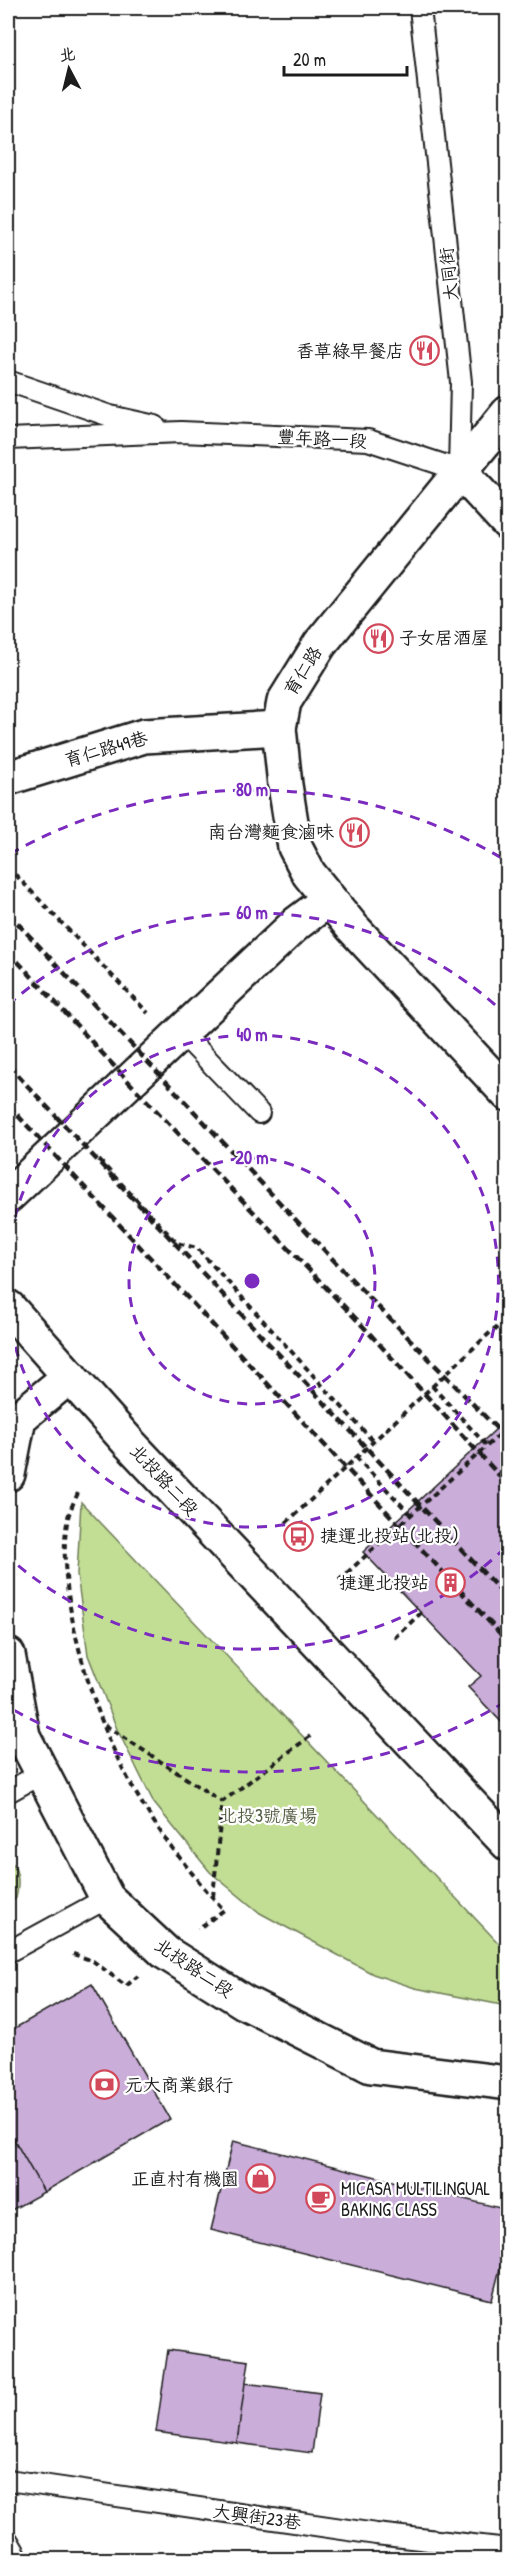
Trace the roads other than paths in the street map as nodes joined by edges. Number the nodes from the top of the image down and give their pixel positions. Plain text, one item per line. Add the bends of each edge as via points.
1 (420, 8) edge
2 (8, 381) edge
3 (507, 413) edge
4 (181, 432) junction
5 (8, 439) edge
6 (459, 470) junction
7 (507, 523) edge
8 (279, 728) junction
9 (8, 778) edge
10 (328, 900) junction
11 (167, 1025) junction
12 (507, 1094) edge
13 (259, 1113) dead end
14 (8, 1196) edge
15 (8, 1307) edge
16 (70, 1376) junction
17 (12, 1429) edge
18 (8, 1474) edge
19 (8, 1655) edge
20 (42, 1773) junction
21 (8, 1792) edge
22 (507, 1844) edge
23 (107, 1898) junction
24 (8, 1952) edge
25 (507, 2083) edge
26 (8, 2480) edge
27 (8, 2541) edge
28 (507, 2549) edge
29 (19, 2559) edge

1 - 6 lane, 大同街 via 461,382
2 - 4 lane, 豐年路一段 via 110,416
3 - 6 street, 育仁路
4 - 5 lane, 豐年路一段
4 - 6 lane, 豐年路一段 via 368,440
6 - 7 street
6 - 8 street, 育仁路 via 320,644 284,702
8 - 9 street, 育仁路49巷 via 144,735
8 - 10 street, 育仁路 via 295,847
10 - 11 street
10 - 12 street, 育仁路
11 - 13 lane
11 - 14 street
15 - 16 street, 北投路二段
16 - 17 street via 19,1418
16 - 22 street, 北投路二段
17 - 18 street
19 - 20 street, 北投路二段 via 23,1736
20 - 21 lane
20 - 23 street, 北投路二段
23 - 24 lane
23 - 25 street, 北投路二段 via 166,1953 244,2002 371,2066
26 - 28 lane, 大興街23巷 via 376,2534
27 - 29 lane

